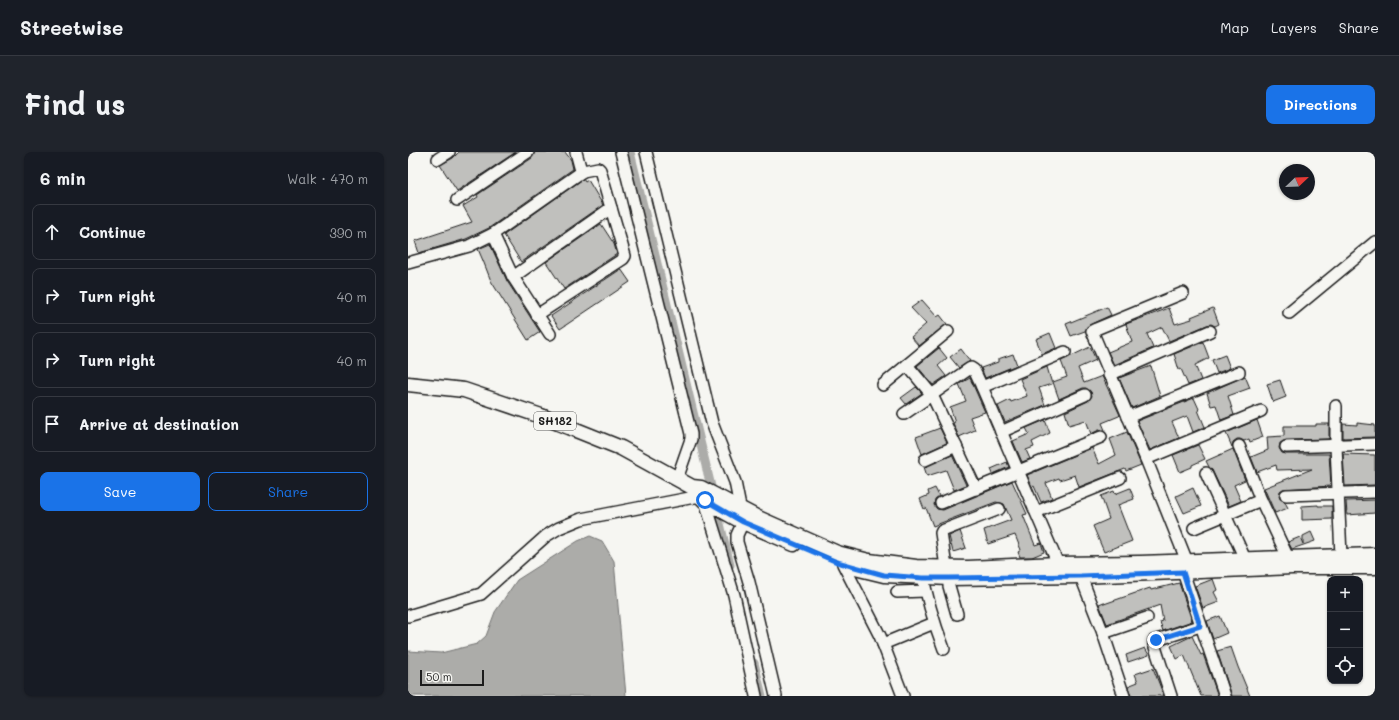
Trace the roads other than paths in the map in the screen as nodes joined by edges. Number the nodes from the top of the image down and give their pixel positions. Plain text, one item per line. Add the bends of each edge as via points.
1 (448, 152) edge
2 (528, 152) edge
3 (576, 152) edge
4 (621, 152) edge
5 (646, 152) edge
6 (438, 159) dead end
7 (583, 171) junction
8 (457, 200) dead end
9 (611, 208) junction
10 (494, 234) junction
11 (1375, 242) edge
12 (408, 263) edge
13 (513, 277) junction
14 (1183, 293) dead end
15 (1288, 313) dead end
16 (537, 315) junction
17 (948, 331) dead end
18 (1210, 331) dead end
19 (550, 334) dead end
20 (1065, 352) dead end
21 (907, 365) junction
22 (1239, 372) dead end
23 (1109, 375) junction
24 (408, 384) edge
25 (883, 385) dead end
26 (982, 387) junction
27 (932, 395) junction
28 (1085, 395) dead end
29 (1336, 406) dead end
30 (1261, 411) dead end
31 (904, 414) dead end
32 (1128, 417) junction
33 (1001, 432) junction
34 (1101, 437) dead end
35 (1375, 444) edge
36 (956, 446) junction
37 (1239, 446) dead end
38 (1336, 446) junction
39 (1286, 447) dead end
40 (1146, 459) junction
41 (925, 460) dead end
42 (1019, 472) junction
43 (1206, 473) dead end
44 (1120, 478) dead end
45 (677, 479) junction
46 (976, 489) junction
47 (1338, 492) junction
48 (1375, 492) edge
49 (1286, 495) dead end
50 (703, 496) junction
51 (1261, 500) junction
52 (941, 503) dead end
53 (999, 509) dead end
54 (1036, 512) junction
55 (737, 514) junction
56 (1225, 515) junction
57 (1194, 528) dead end
58 (1375, 555) edge
59 (1341, 556) junction
60 (1245, 559) junction
61 (1291, 562) junction
62 (858, 563) junction
63 (843, 564) junction
64 (1058, 564) junction
65 (1375, 567) edge
66 (1187, 568) junction
67 (1079, 570) junction
68 (948, 572) junction
69 (923, 579) junction
70 (897, 592) dead end
71 (957, 614) dead end
72 (408, 616) edge
73 (1148, 618) dead end
74 (934, 623) junction
75 (1200, 626) junction
76 (1103, 633) junction
77 (883, 644) junction
78 (944, 649) dead end
79 (756, 696) edge
80 (776, 696) edge
81 (903, 696) edge
82 (1124, 696) edge
83 (1171, 696) edge
84 (1225, 696) edge

1 - 6 street
2 - 8 street
3 - 7 street
4 - 45 street via 692,439
5 - 55 street via 712,423 734,476
7 - 9 street via 598,168
7 - 10 street
9 - 13 street
9 - 16 street via 625,256 623,259
10 - 12 street via 469,246
10 - 13 street
11 - 15 street
13 - 16 street
14 - 23 street via 1092,331
16 - 19 street
17 - 21 street
18 - 23 street
20 - 26 street
21 - 25 street
21 - 27 street
22 - 32 street
23 - 32 street
24 - 45 main road, SH182 via 464,390 541,416 621,448
26 - 27 street via 972,368
26 - 33 street
27 - 31 street
27 - 36 street
28 - 33 street
29 - 38 street
30 - 40 street
32 - 40 street
33 - 42 street
34 - 42 street
35 - 38 street
36 - 41 street
36 - 46 street
37 - 51 street
38 - 39 street
38 - 47 street
40 - 66 street
42 - 46 street
42 - 54 street
43 - 56 street
44 - 54 street
45 - 50 main road, SH182
46 - 52 street
47 - 48 street
47 - 49 street
47 - 59 street
50 - 55 main road, SH182
50 - 55 main road, SH182 via 725,500
50 - 72 street via 572,522 546,536 481,594
50 - 79 street via 734,594
51 - 56 street
51 - 61 street
53 - 68 street via 942,531
54 - 64 street
55 - 62 main road, SH182 via 758,518
55 - 63 main road, SH182
55 - 80 street via 737,542
56 - 57 street
56 - 60 street
58 - 59 main road, SH182
59 - 61 main road, SH182
60 - 61 main road, SH182
60 - 66 main road, SH182
61 - 65 main road, SH182
61 - 66 main road, SH182
62 - 63 main road, SH182
62 - 69 main road, SH182 via 884,575
63 - 77 street
64 - 67 main road, SH182
64 - 68 main road, SH182 via 968,568
66 - 67 main road, SH182
66 - 75 street
67 - 68 main road, SH182
67 - 76 street
68 - 69 main road, SH182
68 - 71 street
69 - 70 street
69 - 74 street
73 - 76 street
74 - 77 street
74 - 78 street
75 - 83 street via 1154,641
75 - 84 street
76 - 82 street
77 - 81 street

